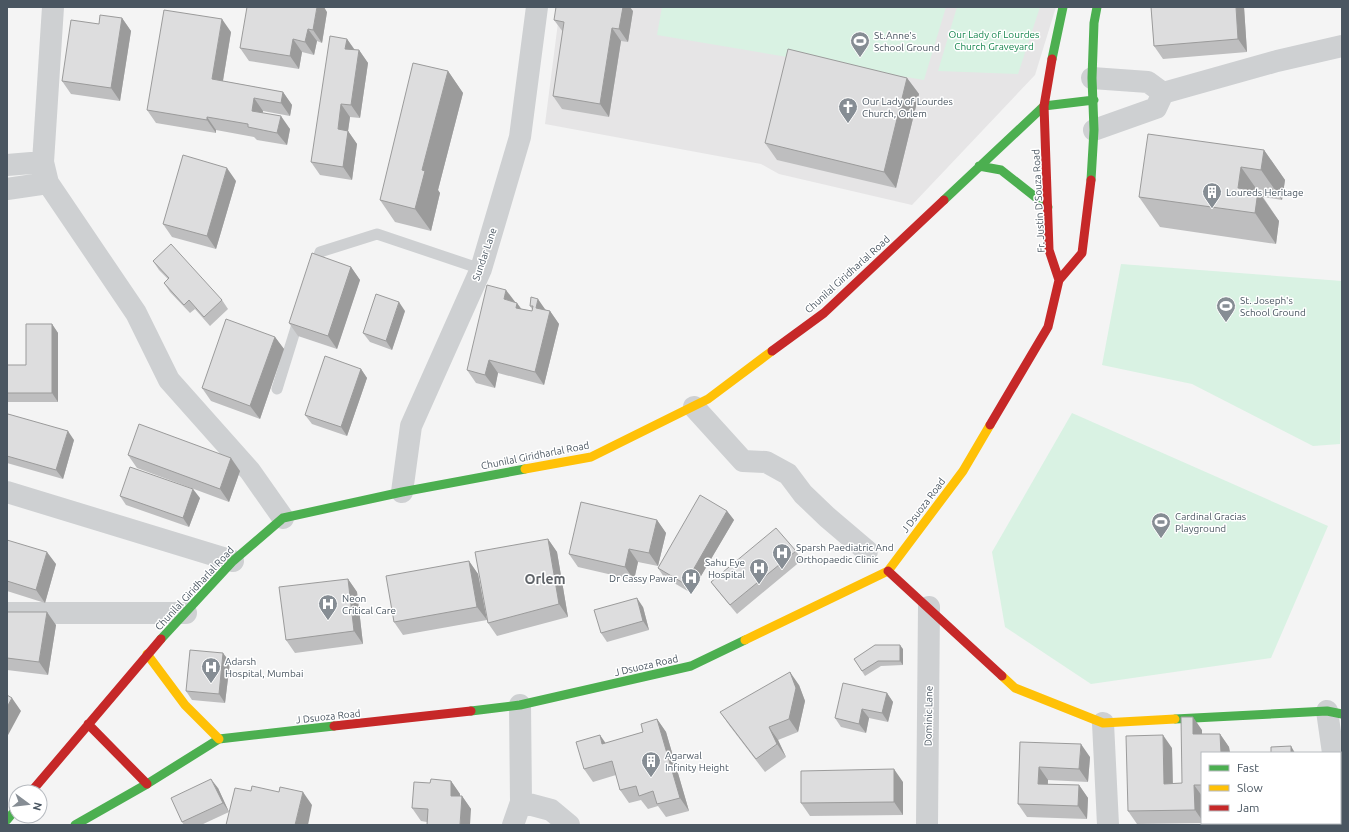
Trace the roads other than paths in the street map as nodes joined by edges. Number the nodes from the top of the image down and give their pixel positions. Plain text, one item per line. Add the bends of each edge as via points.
1 (53, 7) edge
2 (537, 7) edge
3 (1063, 7) edge
4 (1097, 7) edge
5 (1342, 46) edge
6 (1092, 78) junction
7 (1163, 94) junction
8 (1094, 100) junction
9 (1044, 106) junction
10 (1094, 130) junction
11 (43, 162) junction
12 (7, 165) edge
13 (979, 166) junction
14 (48, 183) junction
15 (7, 189) edge
16 (1048, 207) junction
17 (481, 269) junction
18 (1059, 280) junction
19 (311, 281) edge
20 (302, 310) edge
21 (277, 389) dead end
22 (694, 407) junction
23 (7, 492) edge
24 (402, 492) junction
25 (284, 518) junction
26 (867, 551) dead end
27 (233, 561) junction
28 (888, 571) junction
29 (929, 607) junction
30 (186, 612) junction
31 (7, 613) edge
32 (147, 654) junction
33 (520, 705) junction
34 (1334, 713) edge
35 (1103, 723) junction
36 (88, 724) junction
37 (219, 739) junction
38 (1333, 752) edge
39 (38, 784) edge
40 (147, 784) junction
41 (521, 802) junction
42 (75, 825) edge
43 (513, 825) edge
44 (569, 825) edge
45 (927, 825) edge
46 (1108, 825) edge

1 - 11 street
2 - 17 street, Sundar Lane via 520,137
3 - 9 main road, Fr. Justin D'Souza Road
4 - 6 main road
5 - 7 street via 1277,61
6 - 7 street via 1148,82
6 - 8 main road
7 - 10 street via 1156,108
8 - 9 main road
8 - 10 main road
9 - 13 main road, Chunilal Giridharlal Road
9 - 16 main road, Fr. Justin D'Souza Road
10 - 18 main road via 1090,195 1082,253
11 - 12 street
11 - 14 street
13 - 16 main road via 1001,170
13 - 22 main road, Chunilal Giridharlal Road via 824,312
14 - 15 street
14 - 25 street via 136,313 169,380 250,471
16 - 18 main road, Fr. Justin D'Souza Road via 1049,250
17 - 19 lane via 376,234 320,252
17 - 24 street, Sundar Lane via 411,426
18 - 28 main road, J Dsuoza Road via 1048,328 963,470
20 - 21 lane
22 - 24 main road, Chunilal Giridharlal Road via 591,457
22 - 26 street via 743,461 766,462 788,474 803,494
23 - 27 street
24 - 25 main road, Chunilal Giridharlal Road
25 - 27 main road, Chunilal Giridharlal Road
27 - 30 main road, Chunilal Giridharlal Road
28 - 29 main road
28 - 33 main road, J Dsuoza Road via 691,666
29 - 35 main road via 1015,688
29 - 45 street, Dominic Lane
30 - 31 street
30 - 32 main road, Chunilal Giridharlal Road
32 - 36 main road, Chunilal Giridharlal Road
32 - 37 main road via 185,705
33 - 37 main road, J Dsuoza Road
33 - 41 street
34 - 35 main road
34 - 38 street
35 - 46 street
36 - 39 main road, Chunilal Giridharlal Road
36 - 40 main road
37 - 40 main road, J Dsuoza Road
40 - 42 main road, J Dsuoza Road
41 - 43 street
41 - 44 street via 550,810

